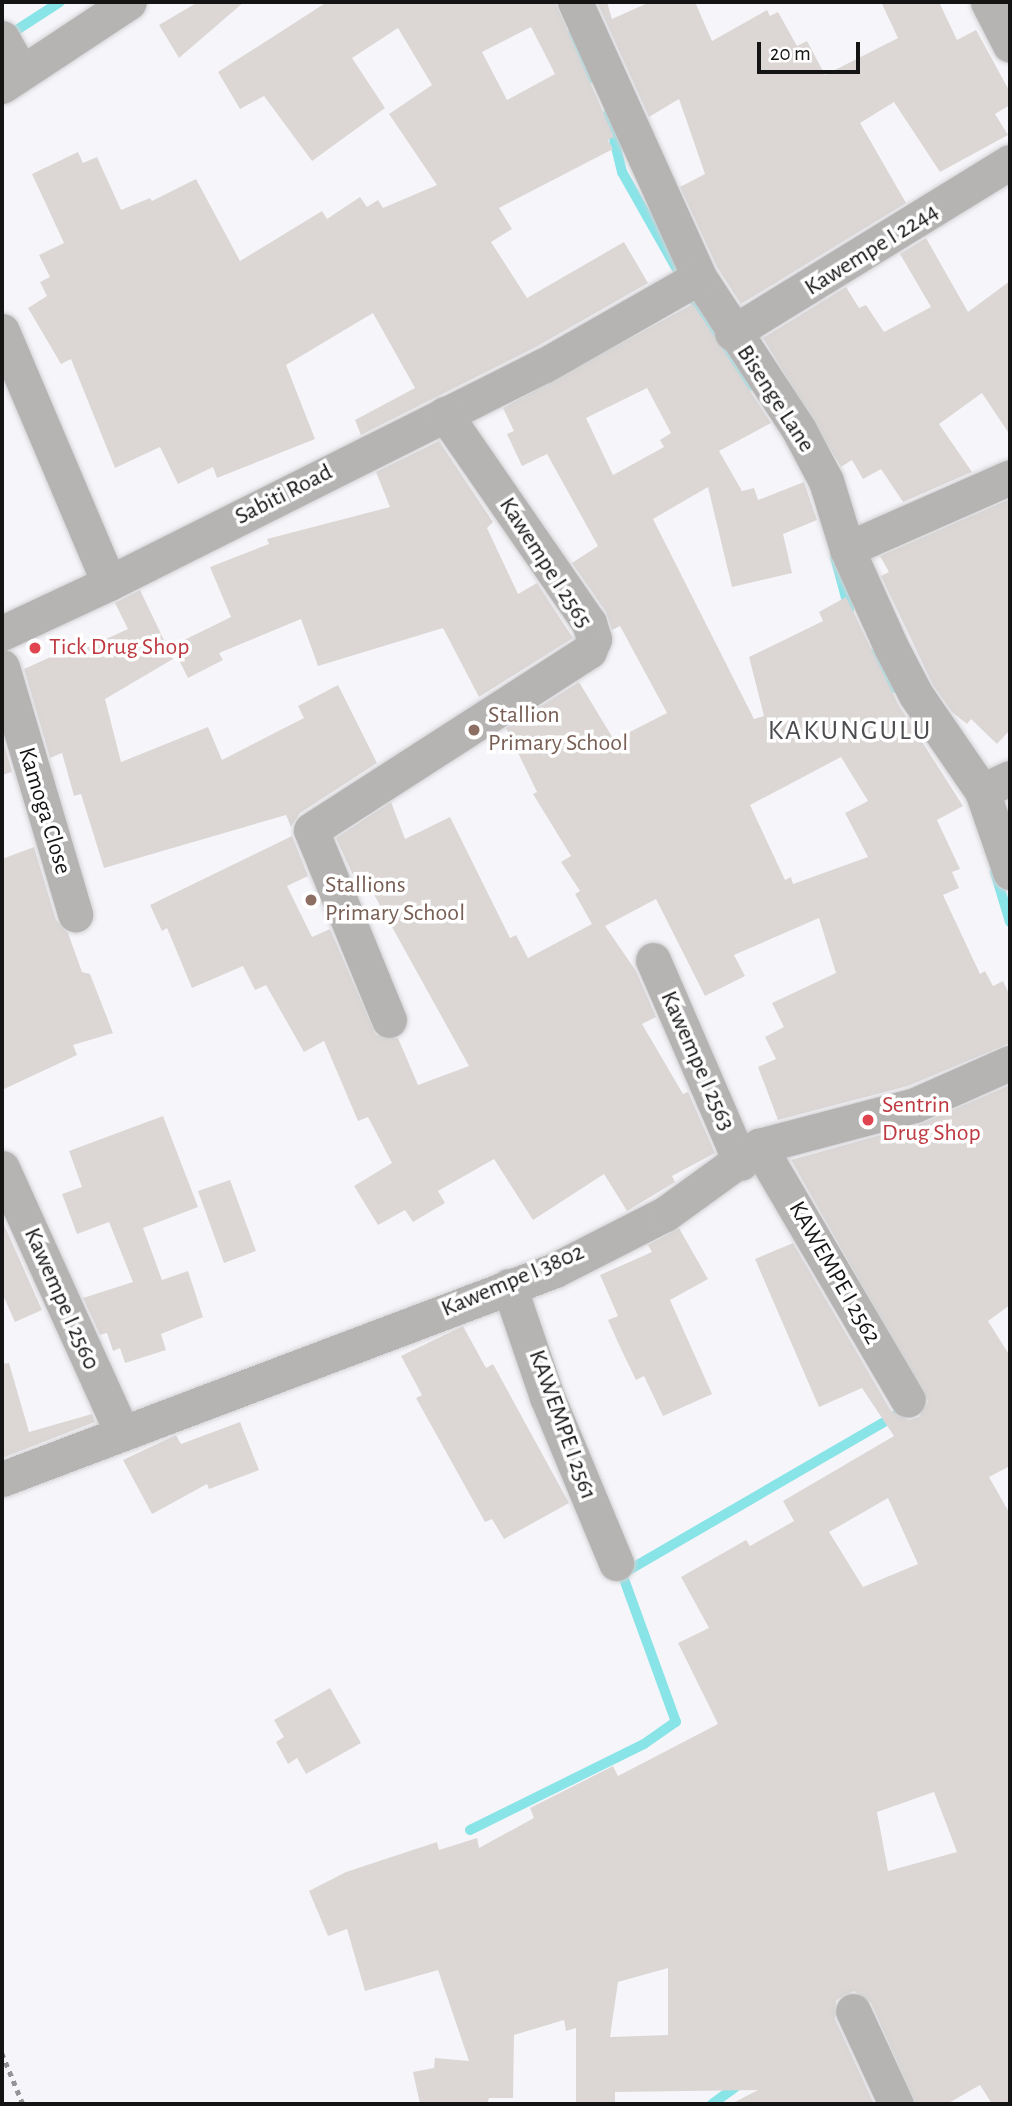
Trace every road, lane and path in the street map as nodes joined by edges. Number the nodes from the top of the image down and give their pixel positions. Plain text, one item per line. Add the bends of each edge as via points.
1 (129, 2) edge
2 (575, 2) edge
3 (988, 2) edge
4 (2, 38) edge
5 (1010, 45) edge
6 (12, 79) edge
7 (1010, 162) edge
8 (699, 277) junction
9 (2, 331) edge
10 (732, 333) junction
11 (445, 414) junction
12 (1010, 477) edge
13 (847, 549) junction
14 (109, 583) junction
15 (2, 634) edge
16 (2, 667) edge
17 (996, 784) edge
18 (1010, 872) edge
19 (75, 914) dead end
20 (653, 960) dead end
21 (388, 1020) dead end
22 (1010, 1063) edge
23 (750, 1154) junction
24 (2, 1168) edge
25 (509, 1286) junction
26 (908, 1400) dead end
27 (121, 1430) junction
28 (2, 1479) edge
29 (615, 1563) dead end
30 (853, 2011) dead end
31 (2, 2053) edge
32 (23, 2104) edge
33 (896, 2104) edge

1 - 6 street
2 - 8 street, Bisenge Lane
3 - 5 street
4 - 6 street
7 - 10 street, Kawempe I 2244
8 - 10 street, Bisenge Lane
8 - 11 street, Sabiti Road via 545,365
9 - 14 street
10 - 13 street, Bisenge Lane via 799,430 826,481
11 - 14 street, Sabiti Road
11 - 21 street, Kawempe I 2565 via 589,623 594,639 589,651 311,830
12 - 13 street
13 - 17 street, Bisenge Lane via 916,695
14 - 15 street, Sabiti Road
16 - 19 street, Kamoga Close
17 - 18 street, Bisenge Lane
20 - 23 street, Kawempe I 2563
22 - 23 street, Kawempe I 3802 via 915,1105
23 - 25 street, Kawempe I 3802 via 705,1181 665,1214 555,1270
23 - 26 street, KAWEMPE I 2562
24 - 27 street, Kawempe I 2560
25 - 27 street, Kawempe I 3802
25 - 29 street, KAWEMPE I 2561 via 547,1397
27 - 28 street, Kawempe I 3802
30 - 33 street
31 - 32 path

